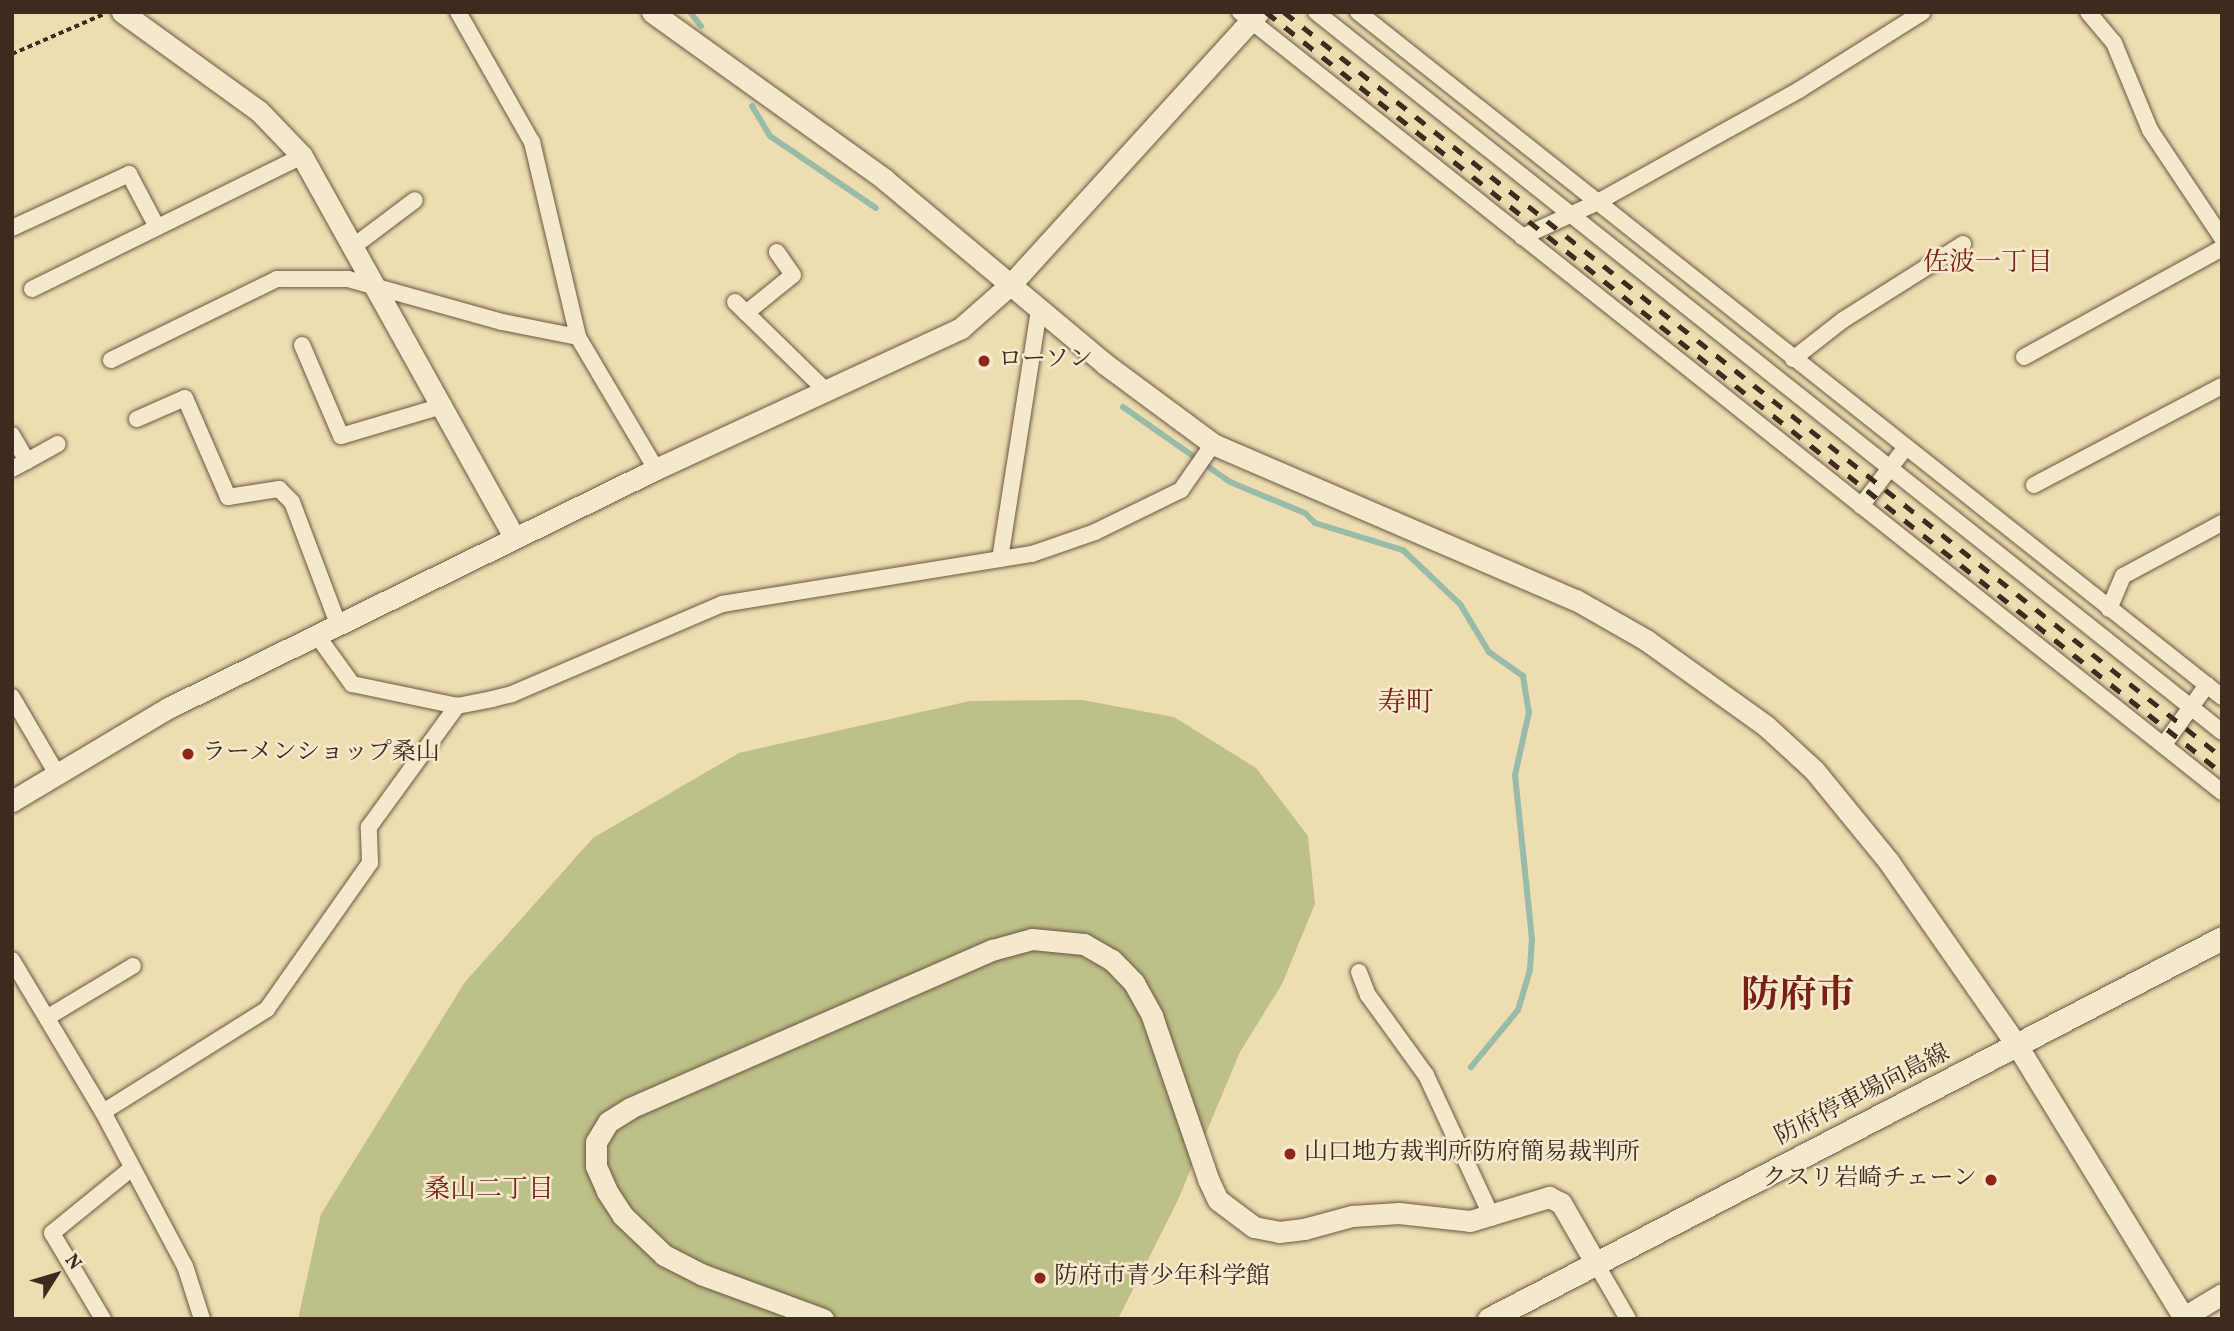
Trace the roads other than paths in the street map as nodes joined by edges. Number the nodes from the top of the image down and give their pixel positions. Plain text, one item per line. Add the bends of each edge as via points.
1 (121, 12) edge
2 (458, 12) edge
3 (652, 12) edge
4 (1316, 12) edge
5 (1356, 12) edge
6 (1923, 12) edge
7 (2088, 12) edge
8 (1250, 15) edge
9 (1336, 29) junction
10 (302, 156) junction
11 (415, 200) dead end
12 (1596, 203) junction
13 (1569, 216) junction
14 (157, 227) junction
15 (12, 229) edge
16 (1522, 237) junction
17 (2222, 238) edge
18 (1963, 244) dead end
19 (354, 246) junction
20 (2222, 248) edge
21 (776, 252) dead end
22 (1012, 283) junction
23 (375, 286) junction
24 (32, 289) dead end
25 (1039, 310) junction
26 (578, 337) junction
27 (302, 345) dead end
28 (2024, 357) dead end
29 (1793, 359) junction
30 (111, 360) dead end
31 (2222, 386) edge
32 (824, 389) junction
33 (442, 406) junction
34 (137, 419) dead end
35 (12, 435) edge
36 (58, 444) dead end
37 (1213, 444) junction
38 (1906, 447) junction
39 (27, 461) junction
40 (1891, 467) junction
41 (12, 469) edge
42 (656, 470) junction
43 (2034, 485) dead end
44 (1861, 506) junction
45 (2222, 523) edge
46 (515, 538) junction
47 (1000, 559) junction
48 (2109, 608) junction
49 (338, 624) junction
50 (316, 634) junction
51 (2207, 685) junction
52 (12, 697) edge
53 (2222, 697) edge
54 (457, 706) junction
55 (2190, 708) junction
56 (2222, 733) edge
57 (2165, 743) junction
58 (57, 774) junction
59 (2222, 792) edge
60 (12, 802) edge
61 (2222, 938) edge
62 (12, 960) edge
63 (133, 966) dead end
64 (1359, 972) dead end
65 (48, 1017) junction
66 (2018, 1047) junction
67 (103, 1112) junction
68 (132, 1168) junction
69 (1492, 1217) junction
70 (1595, 1262) junction
71 (2222, 1294) edge
72 (2185, 1318) edge
73 (103, 1319) edge
74 (202, 1319) edge
75 (823, 1319) edge
76 (1489, 1319) edge
77 (1628, 1319) edge

1 - 10 street via 258,111
2 - 26 street via 532,142
3 - 22 street via 884,179
4 - 9 street
5 - 9 street
5 - 12 street
6 - 12 street via 1799,90
7 - 17 street via 2114,43 2150,130
8 - 16 street
8 - 22 street
9 - 13 street
10 - 14 street
10 - 19 street
11 - 19 street
12 - 13 street
12 - 29 street
13 - 16 street
13 - 40 street
14 - 15 street via 129,174
14 - 24 street
16 - 44 street
18 - 29 street via 1902,281
19 - 23 street
20 - 28 street
21 - 32 street via 793,275 741,307
22 - 25 street
22 - 32 street via 961,328
23 - 26 street via 502,322
23 - 30 street via 348,279 277,279
23 - 33 street
25 - 37 street
25 - 47 street
26 - 42 street
27 - 33 street via 341,436
29 - 38 street
31 - 43 street
32 - 42 street
33 - 46 street
34 - 49 street via 185,398 228,498 279,489 292,502
35 - 39 street
36 - 39 street
37 - 47 street via 1181,490 1095,532
37 - 66 street via 1576,600 1646,640 1766,726 1821,779 1889,862
38 - 40 street
38 - 48 street
39 - 41 street
40 - 44 street
40 - 55 street
42 - 46 street
44 - 57 street
45 - 48 street via 2123,576
46 - 49 street
47 - 54 street via 722,604 512,694
48 - 51 street
49 - 50 street
50 - 54 street via 352,684
50 - 58 street via 168,708
51 - 53 street
51 - 55 street
52 - 58 street
54 - 67 street via 369,827 370,863 267,1009
55 - 56 street
55 - 57 street
57 - 59 street
58 - 60 street
61 - 66 main road, 防府停車場向島線
62 - 65 street
63 - 65 street
64 - 69 street via 1368,995 1426,1074
65 - 67 street
66 - 70 main road, 防府停車場向島線
66 - 72 street
67 - 68 street
68 - 73 street via 52,1233
68 - 74 street via 185,1266
69 - 70 street via 1549,1197 1561,1203
69 - 75 street via 1471,1221 1399,1213 1352,1216 1279,1232 1254,1227 1218,1200 1152,1016 1134,983 1112,960 1084,944 1032,939 992,950 630,1108 608,1122 596,1142 596,1166 612,1199 640,1235 664,1255 701,1274
70 - 76 main road, 防府停車場向島線
70 - 77 street
71 - 72 street

